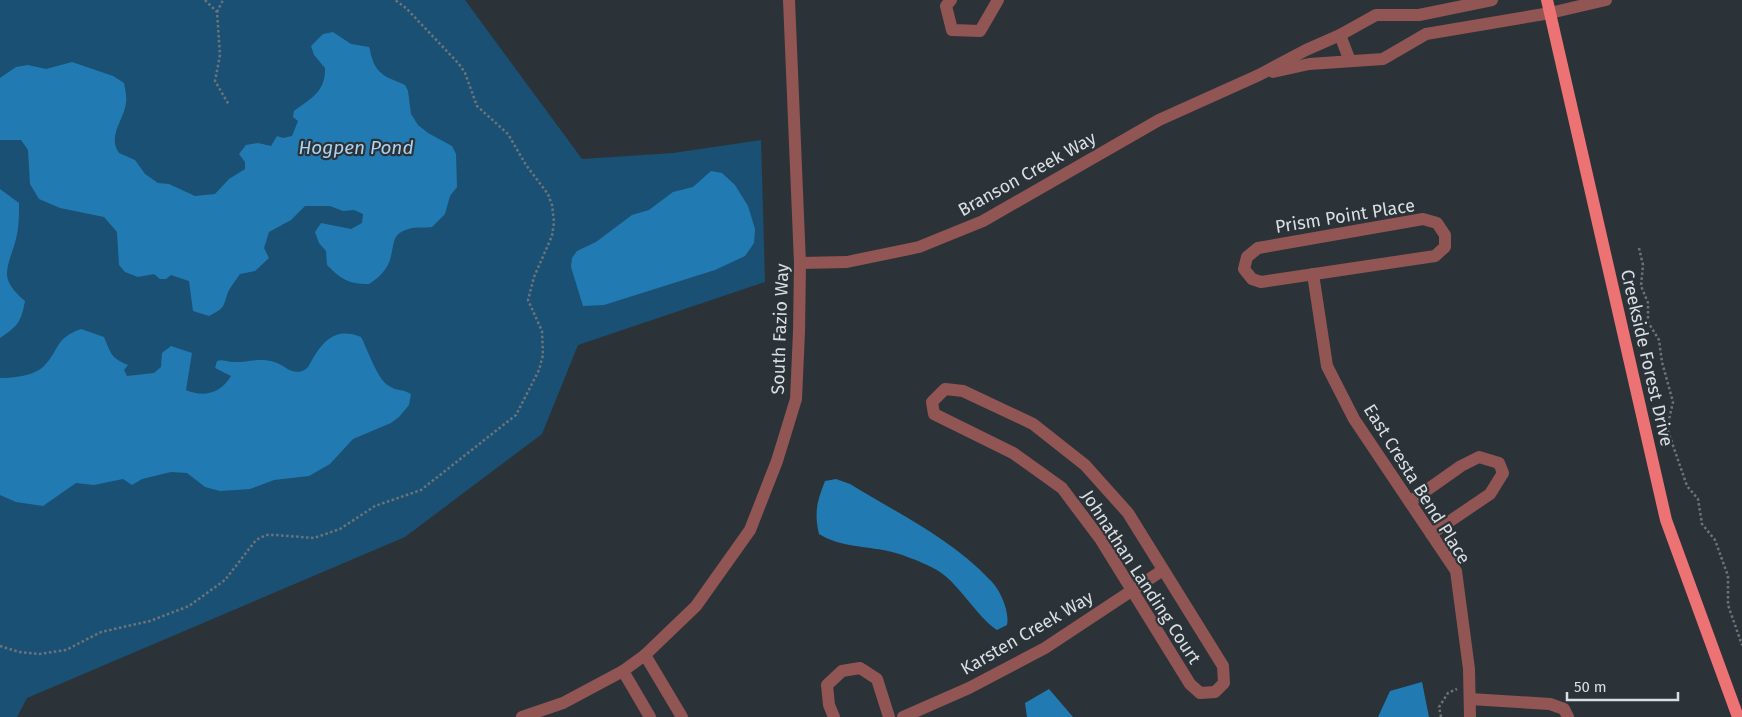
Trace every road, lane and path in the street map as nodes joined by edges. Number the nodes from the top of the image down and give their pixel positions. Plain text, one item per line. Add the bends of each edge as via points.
1 (205, 0) edge
2 (223, 0) edge
3 (394, 0) edge
4 (788, 0) edge
5 (951, 0) edge
6 (998, 0) edge
7 (1492, 0) edge
8 (1547, 0) edge
9 (1606, 0) edge
10 (217, 12) junction
11 (1550, 13) junction
12 (1419, 15) junction
13 (1426, 34) junction
14 (1340, 36) junction
15 (1350, 60) junction
16 (1259, 76) junction
17 (229, 106) dead end
18 (1638, 248) dead end
19 (800, 263) junction
20 (1313, 274) junction
21 (1410, 502) junction
22 (1431, 534) junction
23 (1163, 570) junction
24 (1132, 590) junction
25 (1742, 645) edge
26 (0, 646) edge
27 (645, 655) junction
28 (623, 671) junction
29 (1470, 693) junction
30 (522, 717) edge
31 (650, 717) edge
32 (682, 717) edge
33 (834, 717) edge
34 (889, 717) edge
35 (903, 717) edge
36 (1441, 717) edge
37 (1470, 717) edge
38 (1568, 717) edge
39 (1738, 717) edge

1 - 10 path
2 - 10 path
3 - 26 path via 406,8 459,64 477,106 508,134 552,204 552,236 534,276 528,300 542,331 544,347 539,370 520,408 510,420 421,490 375,506 340,529 314,538 266,535 256,540 225,580 190,606 150,621 101,632 66,650 39,654
4 - 19 street, South Fazio Way
5 - 6 street via 946,6 952,30 980,31
7 - 12 street, Branson Creek Way
8 - 11 main road, Creekside Forest Drive
9 - 11 street, Branson Creek Way
10 - 17 path via 220,55 215,81
11 - 13 street, Branson Creek Way
11 - 39 main road, Creekside Forest Drive via 1666,520
12 - 13 street
12 - 14 street, Branson Creek Way via 1376,15
13 - 15 street, Branson Creek Way via 1383,59
14 - 15 street
14 - 16 street, Branson Creek Way via 1306,50
15 - 16 street, Branson Creek Way via 1309,64
16 - 19 street, Branson Creek Way via 1159,120 983,221 919,247 847,262
18 - 25 path via 1642,265 1641,286 1648,302 1648,322 1659,340 1673,402 1667,428 1687,486 1698,499 1702,524 1715,540 1728,576 1728,605
19 - 27 street, South Fazio Way via 796,398 750,530 696,606
20 - 20 street, Prism Point Place via 1435,256 1445,247 1445,235 1437,223 1423,220 1258,248 1247,257 1244,269 1252,279 1261,282
20 - 21 street, East Cresta Bend Place via 1327,366 1354,419
21 - 22 street, East Cresta Bend Place
21 - 22 street via 1479,457 1499,463 1503,473 1490,494
22 - 29 street, East Cresta Bend Place via 1456,570
23 - 24 street, Karsten Creek Way
23 - 24 street, Johnathan Landing Court via 1224,666 1224,683 1215,692 1200,693 1190,684
23 - 24 street, Johnathan Landing Court via 1128,513 1085,465 1033,424 963,391 944,389 932,402 934,414 1013,453 1062,488
24 - 35 street, Karsten Creek Way via 1045,648 969,688
27 - 28 street, South Fazio Way
27 - 32 street
28 - 30 street, South Fazio Way via 563,703
28 - 31 street
29 - 36 path via 1460,687 1448,693 1439,707
29 - 37 street, East Cresta Bend Place
29 - 38 street via 1550,704 1564,708
33 - 34 street via 827,685 842,671 860,668 877,679

